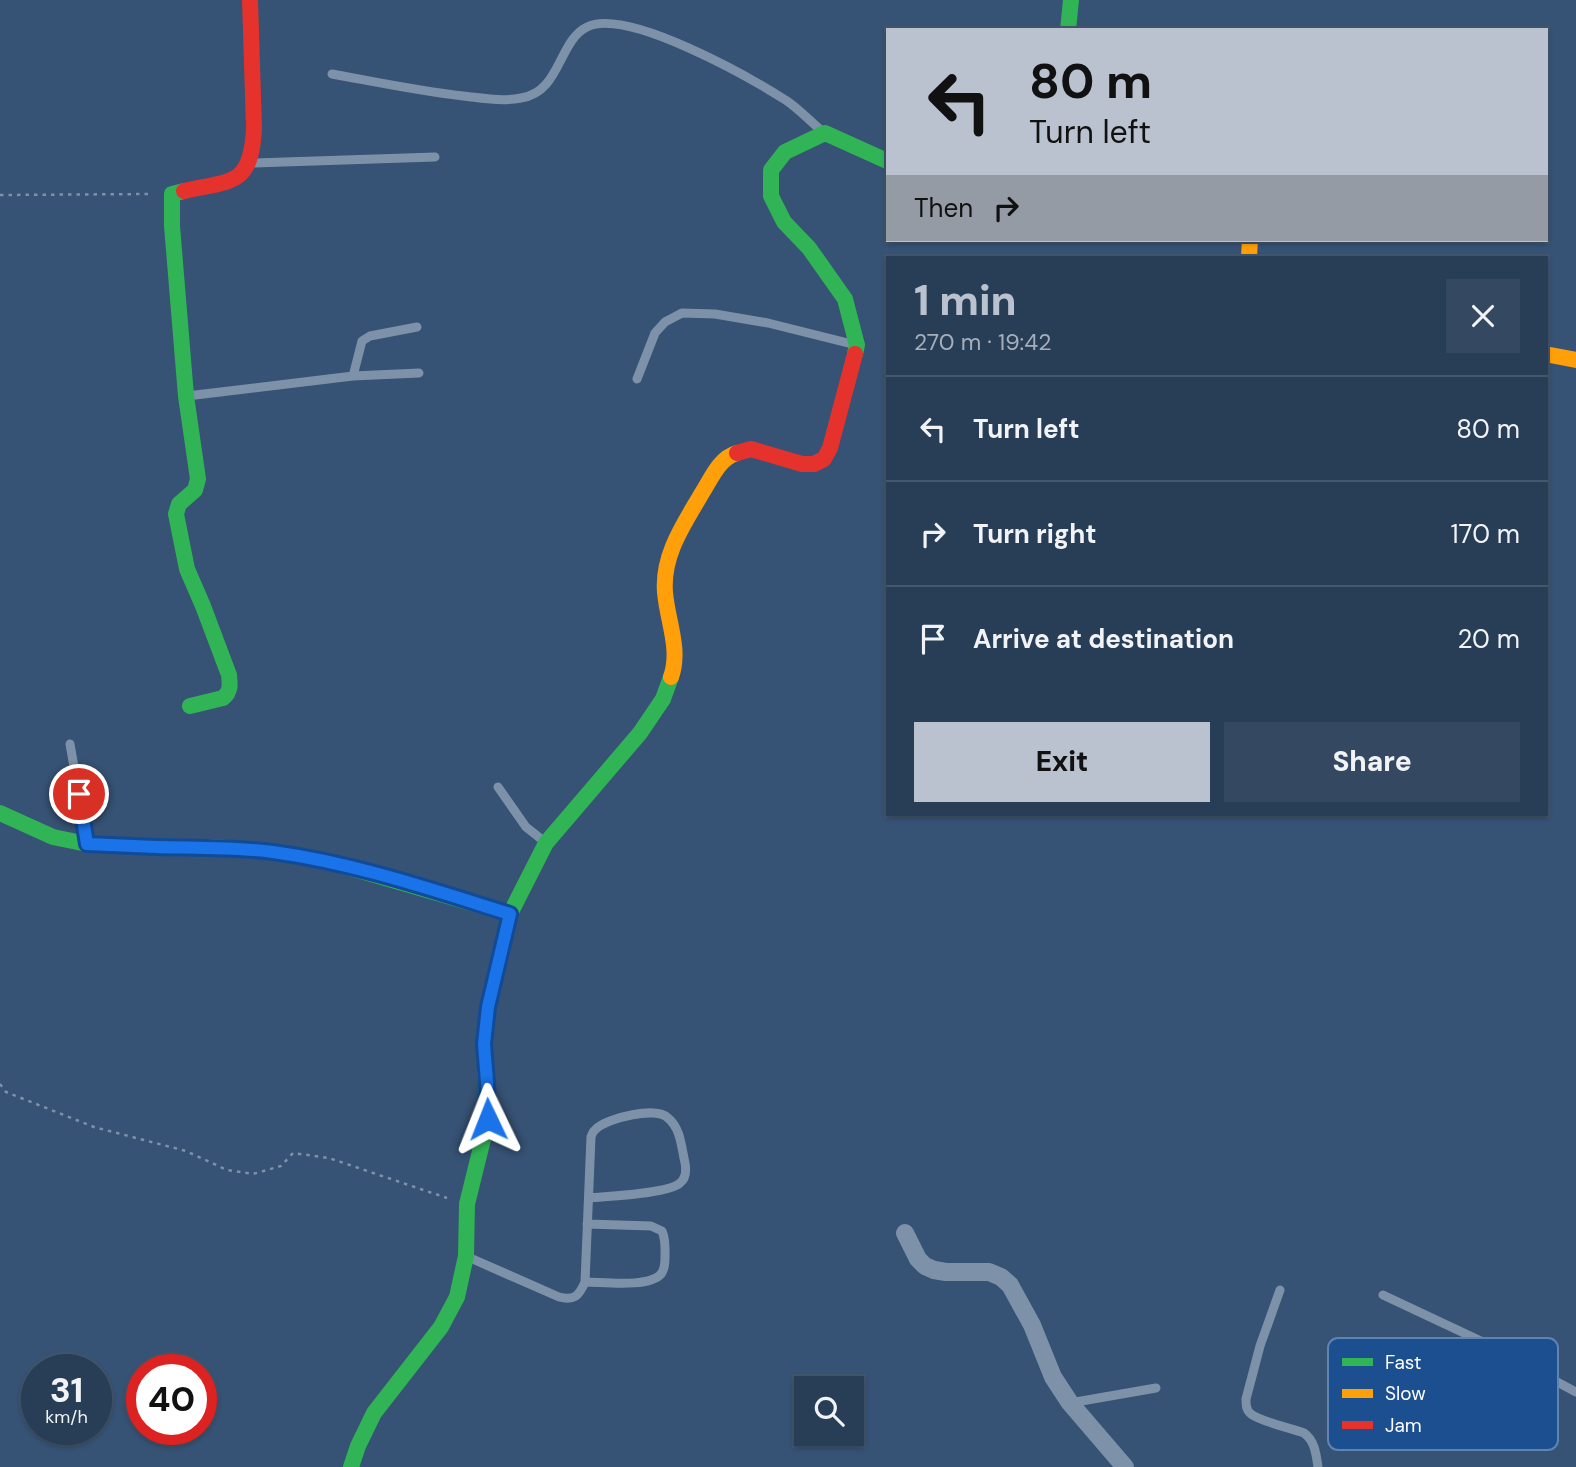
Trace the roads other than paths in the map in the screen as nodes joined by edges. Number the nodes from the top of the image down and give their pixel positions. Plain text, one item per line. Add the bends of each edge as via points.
1 (250, 0) edge
2 (1070, 0) edge
3 (1068, 28) edge
4 (332, 74) dead end
5 (825, 133) junction
6 (435, 157) dead end
7 (886, 160) edge
8 (249, 163) junction
9 (417, 327) dead end
10 (857, 345) junction
11 (1548, 355) edge
12 (1576, 360) edge
13 (419, 373) dead end
14 (353, 376) junction
15 (637, 379) dead end
16 (186, 396) junction
17 (190, 706) dead end
18 (70, 744) dead end
19 (498, 787) dead end
20 (0, 813) edge
21 (547, 843) junction
22 (87, 844) junction
23 (510, 914) junction
24 (589, 1198) junction
25 (587, 1224) junction
26 (905, 1233) dead end
27 (466, 1256) junction
28 (586, 1282) junction
29 (1280, 1290) dead end
30 (1383, 1295) dead end
31 (1474, 1338) edge
32 (1558, 1382) edge
33 (1156, 1388) dead end
34 (1576, 1392) edge
35 (1070, 1403) junction
36 (351, 1467) edge
37 (1125, 1467) edge
38 (1318, 1467) edge

1 - 8 street via 254,128
2 - 3 street
4 - 5 lane via 420,91 523,98 539,92 552,77 575,36 588,26 608,23 631,26 693,49 790,103
5 - 7 street
5 - 10 street via 785,152 771,170 771,196 784,222 810,248 845,299
6 - 8 lane
8 - 16 street via 233,180 172,194
9 - 14 lane via 362,341
10 - 15 lane via 768,323 682,313 655,333
10 - 21 street via 824,459 802,464 751,449 731,455 717,468 679,532 666,565 665,592 674,644 673,671 663,699
11 - 12 street
13 - 14 lane
14 - 16 lane
16 - 17 street via 198,479 195,490 178,504 176,514 187,569 230,686 223,698
18 - 22 lane
19 - 21 lane via 526,827
20 - 22 street via 53,837
21 - 23 street
22 - 23 street via 274,852 350,867
23 - 27 street via 488,1007 484,1044 488,1119 467,1204
24 - 24 lane via 594,1130 641,1113 666,1115 680,1135 685,1178 673,1187
24 - 25 lane
25 - 28 lane
25 - 28 lane via 652,1226 662,1231 665,1263 662,1273 639,1283
26 - 35 street via 925,1266 946,1272 989,1272 1010,1285
27 - 28 lane via 567,1299 580,1294
27 - 36 street via 457,1297 441,1326 374,1413
29 - 38 lane via 1259,1346 1246,1406 1260,1419 1311,1437
30 - 31 lane
32 - 34 lane
33 - 35 lane
35 - 37 street

